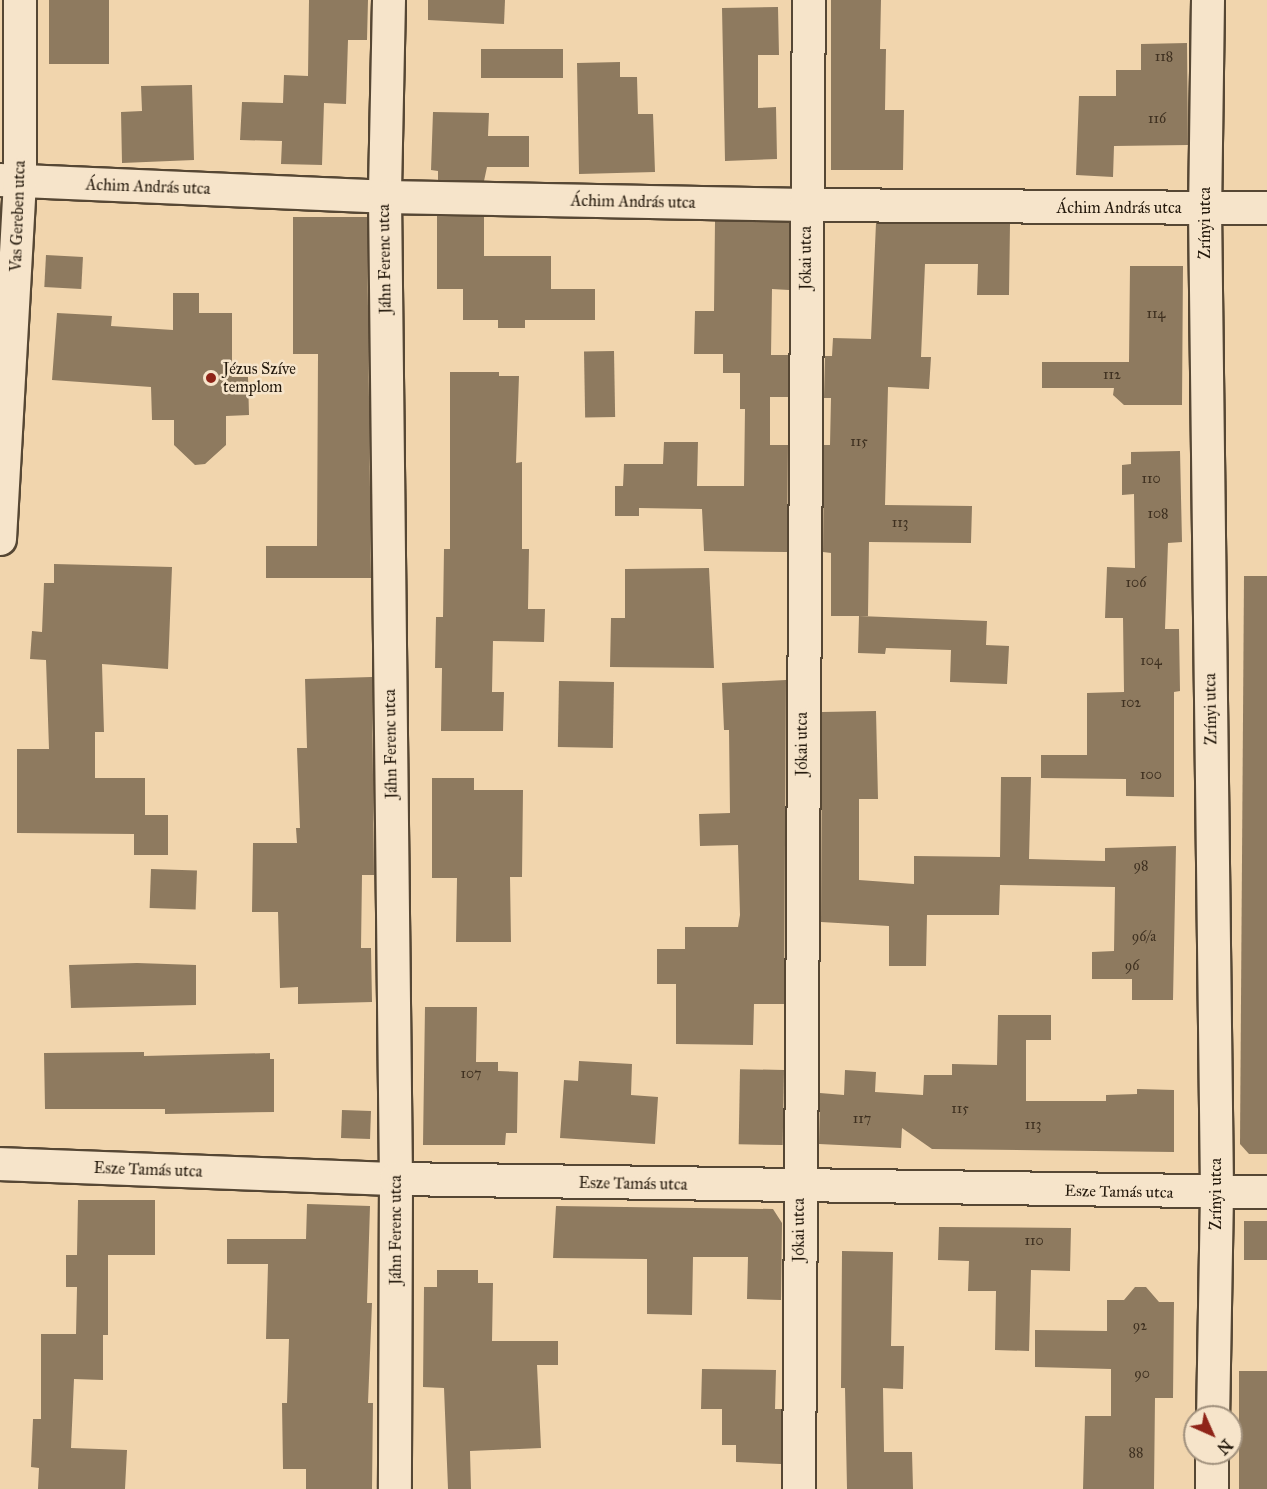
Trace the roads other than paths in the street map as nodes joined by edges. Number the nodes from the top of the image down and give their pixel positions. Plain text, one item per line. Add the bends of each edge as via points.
1 (20, 0) edge
2 (389, 0) edge
3 (809, 0) edge
4 (1208, 0) edge
5 (10, 181) edge
6 (385, 197) junction
7 (806, 205) junction
8 (1205, 208) junction
9 (1267, 208) edge
10 (0, 539) edge
11 (0, 1164) edge
12 (396, 1179) junction
13 (799, 1187) junction
14 (1267, 1192) edge
15 (1217, 1193) junction
16 (1213, 1405) edge
17 (1212, 1465) edge
18 (395, 1489) edge
19 (799, 1489) edge
20 (1212, 1489) edge

1 - 5 street, Vas Gereben utca
2 - 6 street, Jáhn Ferenc utca
3 - 7 street, Jókai utca
4 - 8 street, Zrínyi utca
5 - 6 street, Áchim András utca
5 - 10 street, Vas Gereben utca
6 - 7 street, Áchim András utca
6 - 12 street, Jáhn Ferenc utca
7 - 8 street, Áchim András utca
7 - 13 street, Jókai utca
8 - 9 street, Áchim András utca
8 - 15 street, Zrínyi utca
11 - 12 street, Esze Tamás utca
12 - 13 street, Esze Tamás utca
12 - 18 street, Jáhn Ferenc utca
13 - 15 street, Esze Tamás utca
13 - 19 street, Jókai utca
14 - 15 street, Esze Tamás utca
15 - 16 street, Zrínyi utca
17 - 20 street

